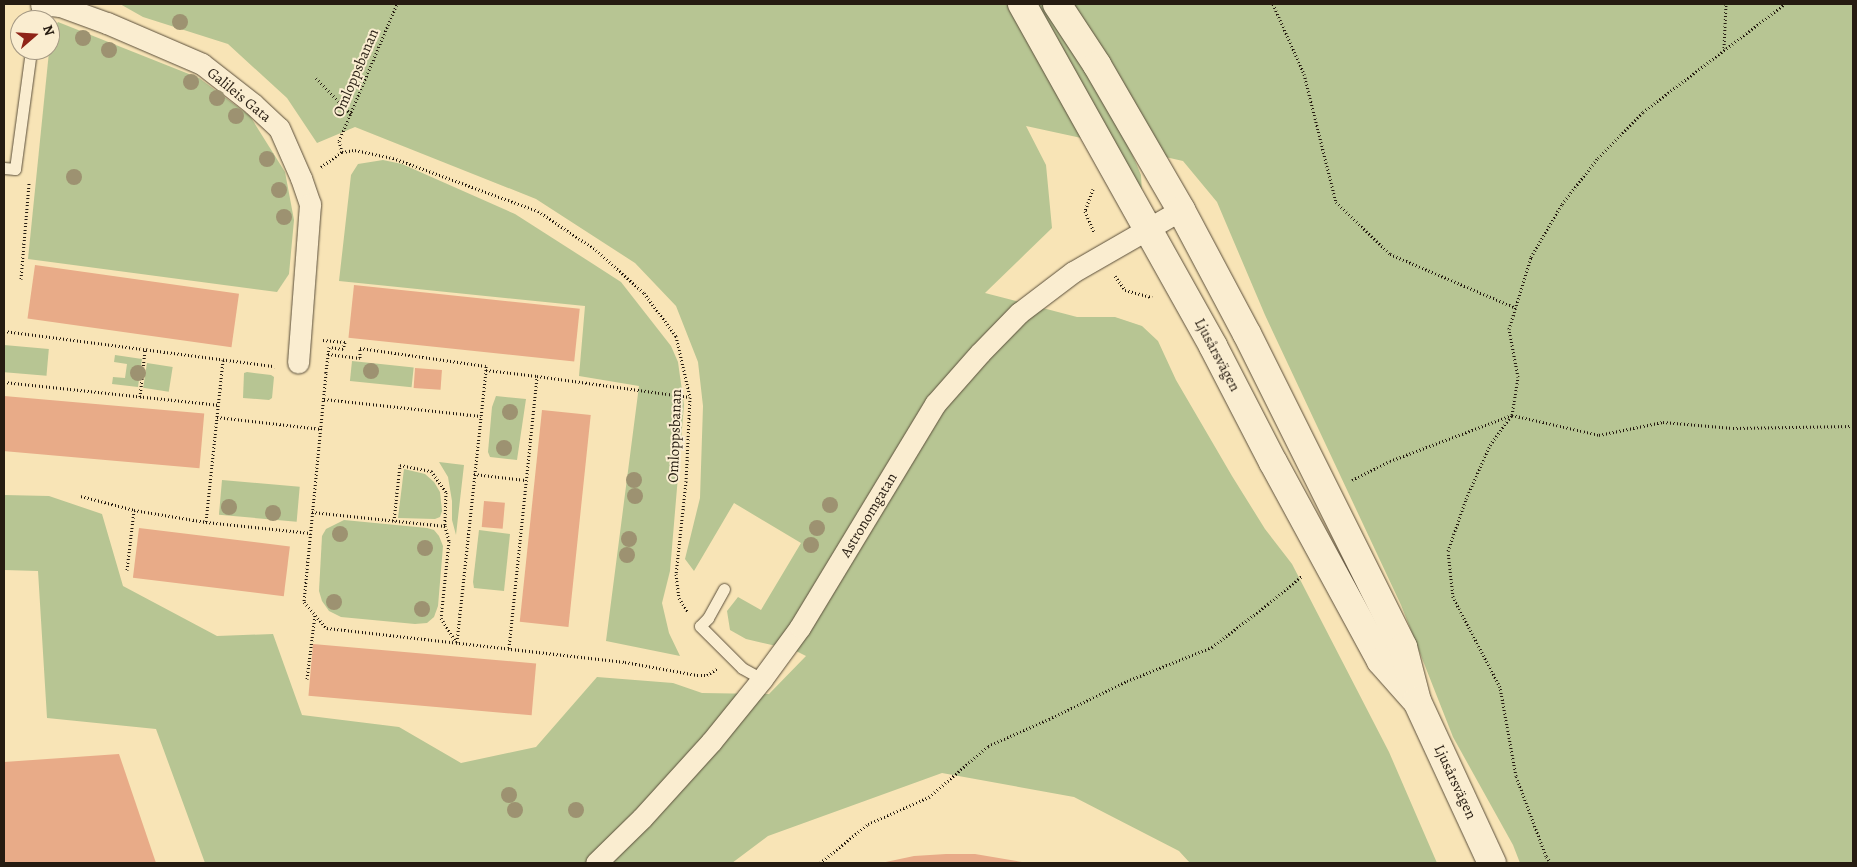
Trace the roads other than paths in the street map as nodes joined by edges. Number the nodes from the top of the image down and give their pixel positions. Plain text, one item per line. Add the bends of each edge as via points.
1 (49, 4) edge
2 (1022, 4) edge
3 (1057, 4) edge
4 (29, 60) edge
5 (9, 169) edge
6 (1181, 210) junction
7 (1146, 229) junction
8 (298, 363) dead end
9 (724, 589) dead end
10 (762, 679) junction
11 (1417, 701) junction
12 (596, 863) edge
13 (1492, 863) edge

1 - 8 street, Galileis Gata via 107,23 202,64 279,128 310,204
2 - 7 main road, Ljusårsvägen
3 - 6 main road, Ljusårsvägen via 1097,65
4 - 5 lane
6 - 7 street, Astronomgatan
6 - 11 main road, Ljusårsvägen via 1404,647
7 - 10 street, Astronomgatan via 1073,272 1019,313 936,404 800,627
7 - 11 main road, Ljusårsvägen via 1213,346 1381,661
9 - 10 lane via 700,626 742,668
10 - 12 street, Astronomgatan via 711,742
11 - 13 main road, Ljusårsvägen

